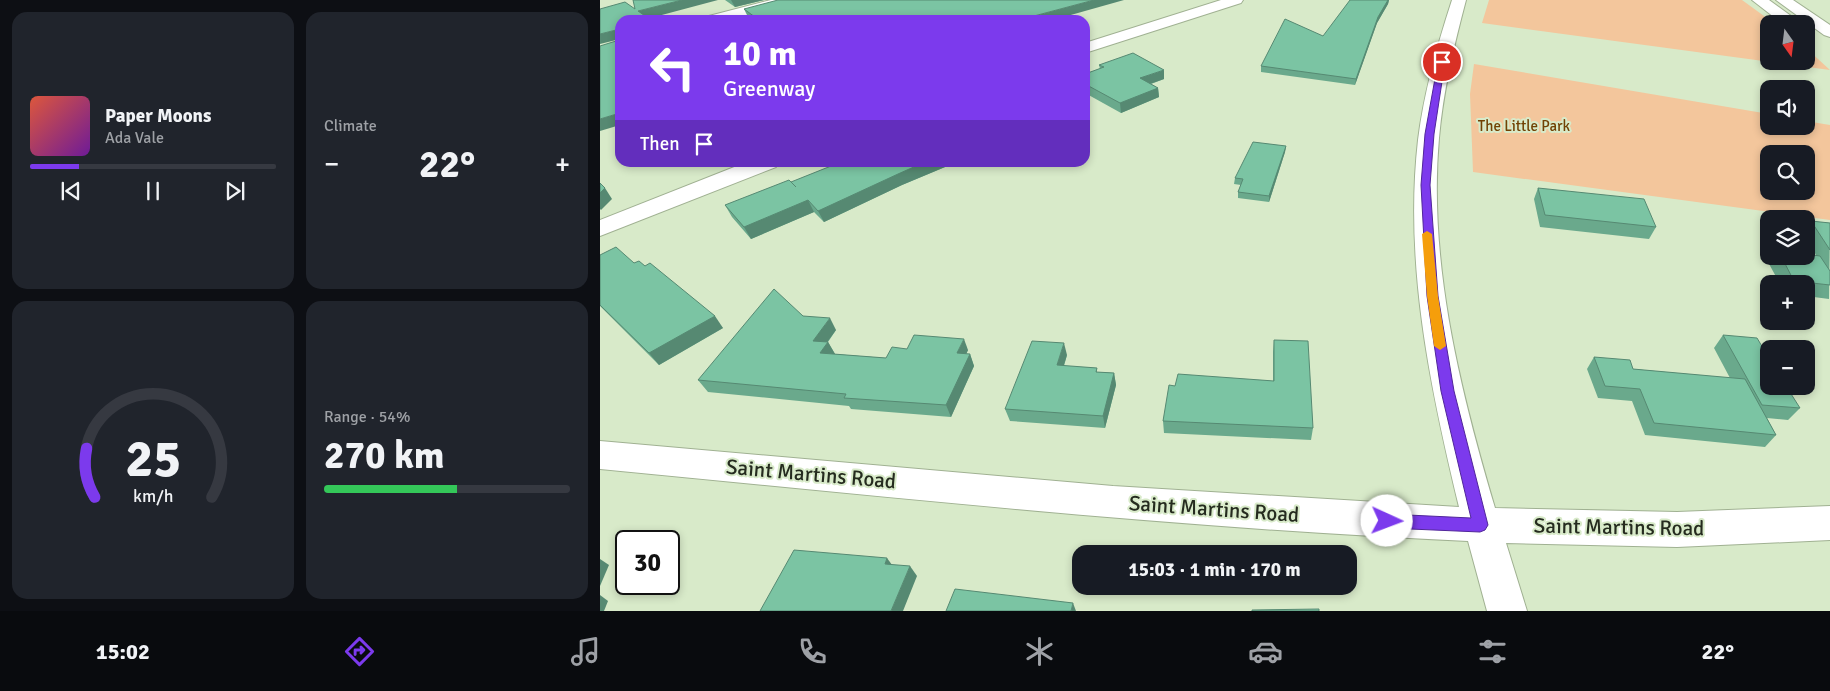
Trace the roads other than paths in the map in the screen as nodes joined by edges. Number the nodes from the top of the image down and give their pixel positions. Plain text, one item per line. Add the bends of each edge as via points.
1 (789, 0) edge
2 (1236, 0) edge
3 (1459, 0) edge
4 (1759, 0) edge
5 (1783, 0) edge
6 (730, 15) edge
7 (1781, 15) edge
8 (1826, 38) edge
9 (1090, 46) edge
10 (755, 167) edge
11 (600, 229) edge
12 (600, 455) edge
13 (1830, 523) edge
14 (1480, 525) junction
15 (1507, 611) edge

1 - 6 street
2 - 9 street
3 - 14 street via 1444,50 1430,134 1427,226 1432,296 1447,391
4 - 7 street
5 - 8 street
10 - 11 street
12 - 14 street, Saint Martins Road via 1166,506
13 - 14 street, Saint Martins Road via 1625,529
14 - 15 street

